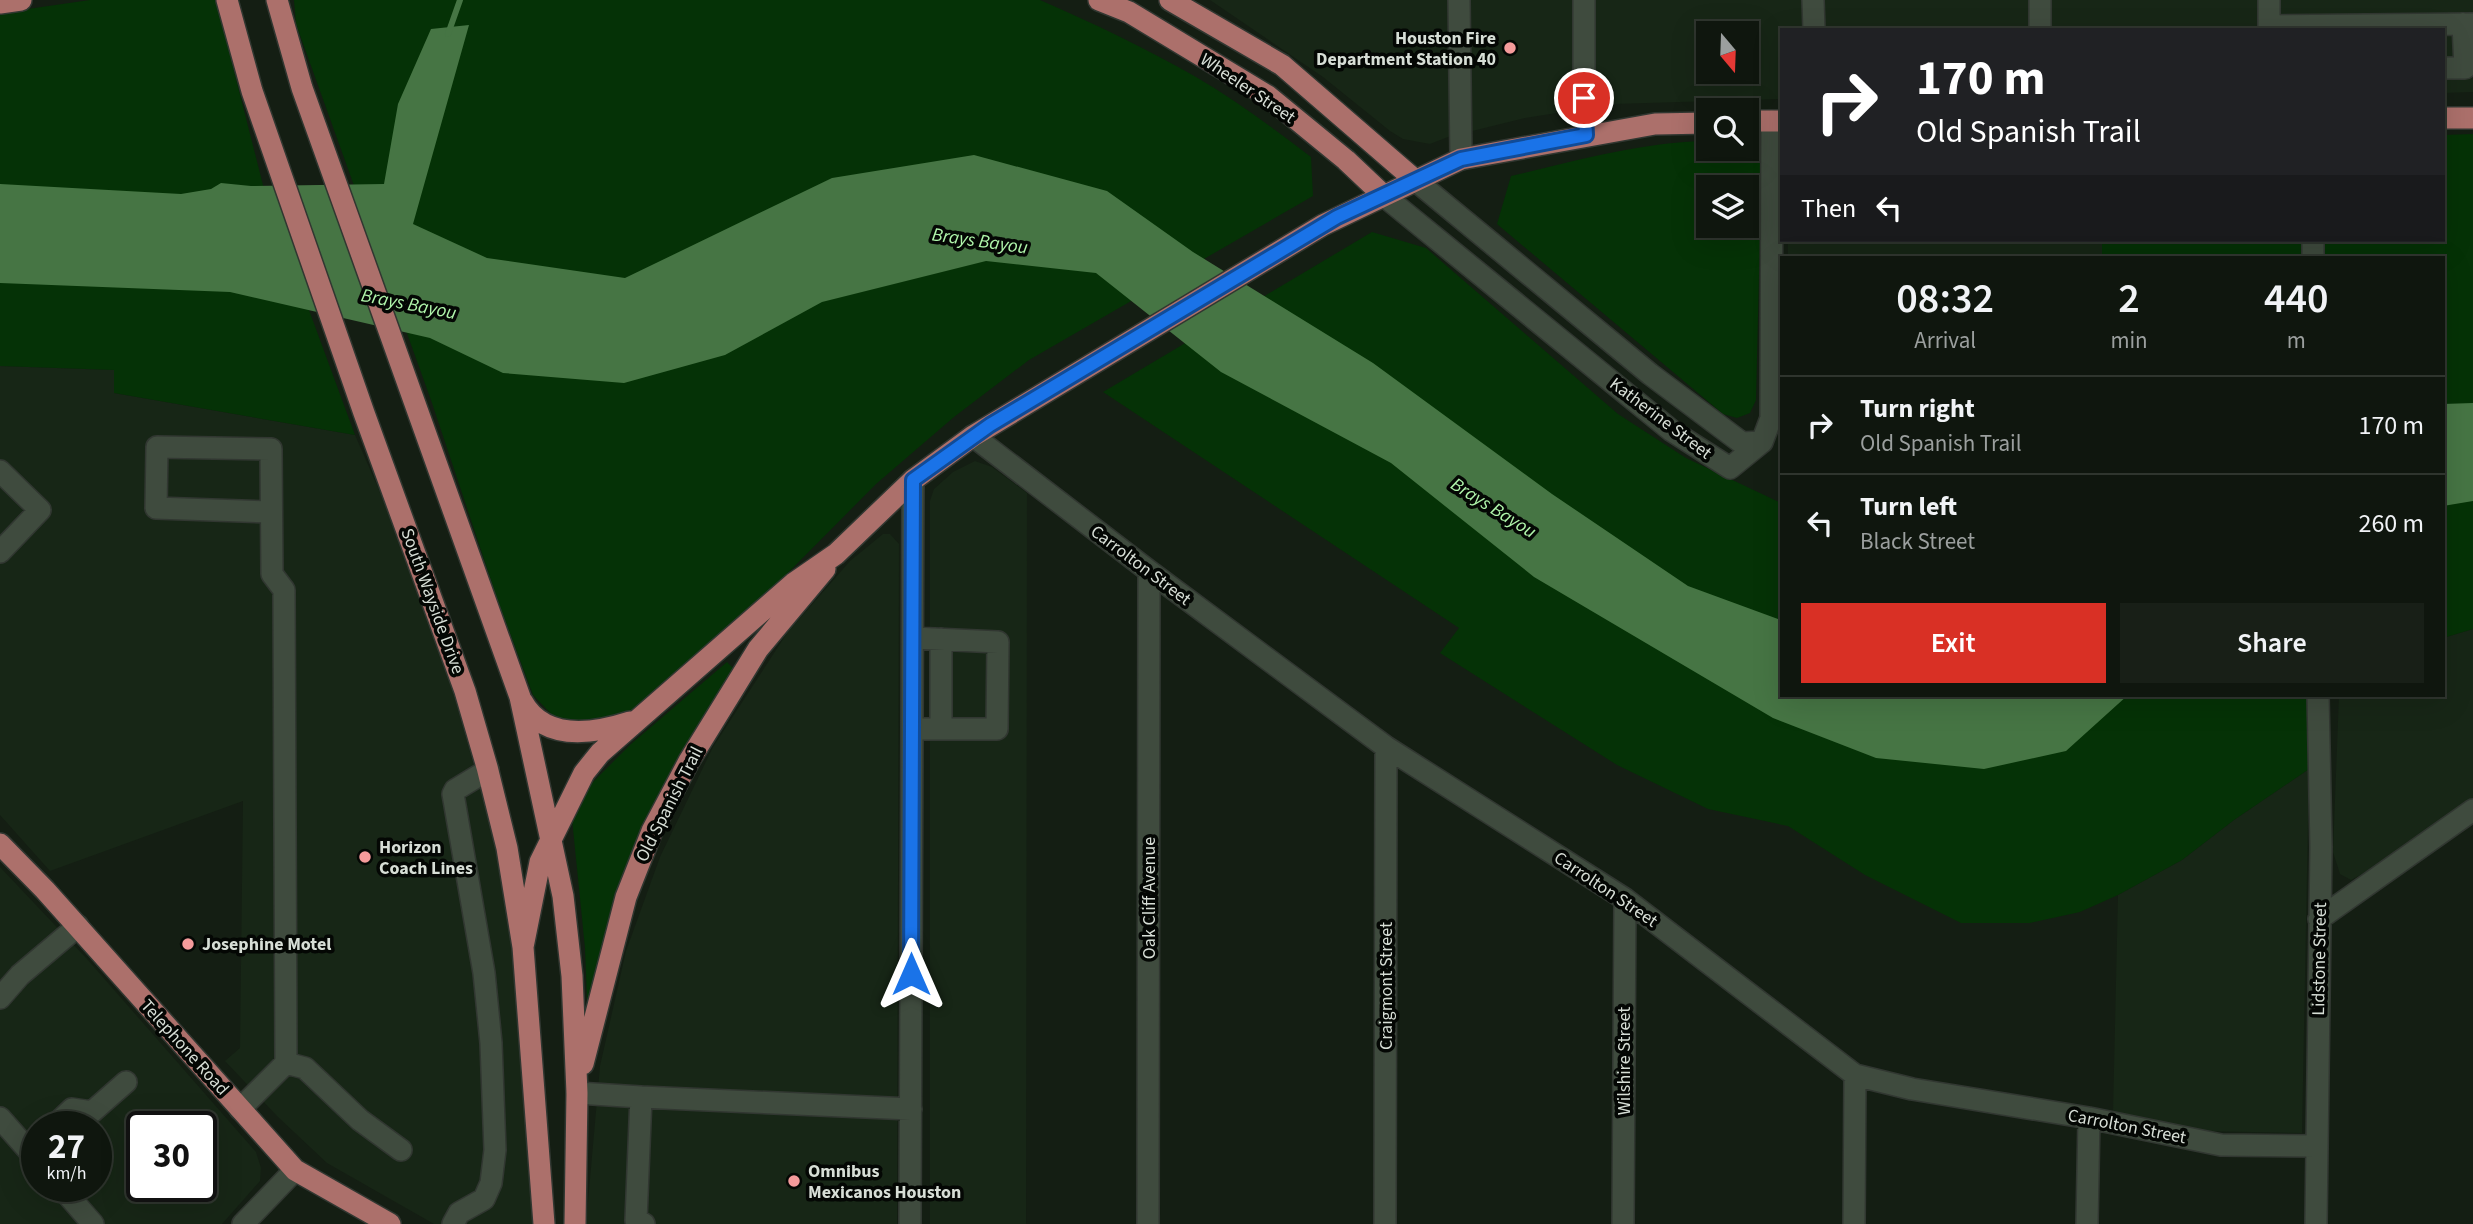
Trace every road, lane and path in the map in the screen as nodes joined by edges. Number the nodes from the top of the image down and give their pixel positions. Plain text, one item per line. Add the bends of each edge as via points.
1 (21, 0) edge
2 (227, 0) edge
3 (277, 0) edge
4 (1099, 0) edge
5 (1170, 0) edge
6 (1459, 0) edge
7 (1584, 0) edge
8 (1813, 0) edge
9 (2040, 0) edge
10 (2269, 0) edge
11 (0, 3) edge
12 (1129, 6) edge
13 (2468, 24) edge
14 (2306, 27) edge
15 (2350, 27) edge
16 (2375, 27) edge
17 (2401, 27) edge
18 (2429, 27) edge
19 (1814, 28) edge
20 (2040, 28) edge
21 (2269, 28) edge
22 (2445, 68) edge
23 (2445, 118) edge
24 (2473, 118) edge
25 (1759, 121) edge
26 (1777, 121) edge
27 (1696, 122) edge
28 (1586, 135) junction
29 (1461, 159) junction
30 (1415, 180) junction
31 (1383, 195) junction
32 (1775, 345) edge
33 (973, 436) junction
34 (1762, 442) junction
35 (0, 471) edge
36 (913, 480) junction
37 (271, 512) junction
38 (0, 552) edge
39 (836, 554) junction
40 (1149, 571) junction
41 (913, 638) junction
42 (942, 639) junction
43 (520, 697) junction
44 (2318, 697) edge
45 (639, 719) junction
46 (941, 728) junction
47 (912, 729) junction
48 (1386, 747) junction
49 (488, 770) junction
50 (2473, 810) edge
51 (551, 840) junction
52 (0, 844) edge
53 (1625, 899) junction
54 (2319, 919) junction
55 (78, 926) junction
56 (523, 947) junction
57 (0, 998) edge
58 (286, 1063) junction
59 (1855, 1075) junction
60 (126, 1082) dead end
61 (577, 1092) junction
62 (641, 1097) junction
63 (240, 1109) junction
64 (911, 1110) junction
65 (93, 1111) edge
66 (0, 1118) edge
67 (2089, 1118) junction
68 (21, 1138) edge
69 (2316, 1146) junction
70 (401, 1150) dead end
71 (295, 1170) junction
72 (74, 1202) edge
73 (637, 1223) edge
74 (93, 1224) edge
75 (243, 1224) edge
76 (388, 1224) edge
77 (453, 1224) edge
78 (544, 1224) edge
79 (575, 1224) edge
80 (910, 1224) edge
81 (1148, 1224) edge
82 (1385, 1224) edge
83 (1623, 1224) edge
84 (1854, 1224) edge
85 (2087, 1224) edge
86 (2316, 1224) edge

1 - 11 main road
2 - 49 main road, South Wayside Drive via 252,90 465,691
3 - 43 main road via 302,88
4 - 12 main road, Wheeler Street
5 - 30 main road, Wheeler Street via 1282,65
6 - 29 street
7 - 28 street
8 - 19 street
9 - 20 street
10 - 21 street
12 - 31 main road, Wheeler Street via 1268,96
13 - 18 street
13 - 22 street via 2465,68
14 - 15 street
14 - 21 street
15 - 16 street
16 - 17 street
17 - 18 street
23 - 24 main road
25 - 26 main road
26 - 32 street
27 - 28 main road, Old Spanish Trail
28 - 29 main road, Old Spanish Trail
29 - 30 main road, Old Spanish Trail
30 - 31 main road, Old Spanish Trail
30 - 34 street, Katherine Street via 1650,374 1742,443
31 - 33 main road, Old Spanish Trail via 1323,225
31 - 34 street, Katherine Street via 1672,431 1730,468
32 - 34 street via 1771,418
33 - 36 main road, Old Spanish Trail
33 - 40 street, Carrolton Street
35 - 38 street via 40,510
36 - 39 main road, Old Spanish Trail
36 - 41 street
37 - 37 street via 271,449 157,447 156,508
37 - 58 street via 272,574 284,590
39 - 45 main road, Old Spanish Trail via 794,583
39 - 61 main road, Old Spanish Trail via 758,649 652,831 626,897
40 - 48 street, Carrolton Street
40 - 81 street, Oak Cliff Avenue
41 - 42 street
41 - 47 street
42 - 46 street
42 - 46 street via 998,642 998,654 997,729
43 - 45 main road via 526,709 549,727 578,734
43 - 51 main road
44 - 54 street, Lidstone Street
45 - 51 main road, Old Spanish Trail via 584,773
46 - 47 street
47 - 64 street
48 - 53 street, Carrolton Street
48 - 82 street, Craigmont Street
49 - 56 main road, South Wayside Drive via 507,848
49 - 77 street via 453,794 484,974 495,1150 484,1199 459,1213
50 - 54 street
51 - 56 main road, Old Spanish Trail via 540,862
51 - 61 main road via 572,976
52 - 55 main road, Telephone Road
53 - 59 street, Carrolton Street
53 - 83 street, Wilshire Street
54 - 69 street, Lidstone Street
55 - 57 street
55 - 63 main road, Telephone Road
56 - 78 main road, South Wayside Drive
58 - 63 street
58 - 70 street via 304,1068 360,1120
59 - 67 street, Carrolton Street
59 - 84 street
60 - 65 street
61 - 62 street
61 - 79 main road
62 - 64 street
62 - 73 street
63 - 71 main road, Telephone Road
64 - 80 street
66 - 68 street
67 - 69 street, Carrolton Street via 2221,1145
67 - 85 street
69 - 86 street, Lidstone Street
71 - 75 street
71 - 76 main road, Telephone Road
72 - 74 street

